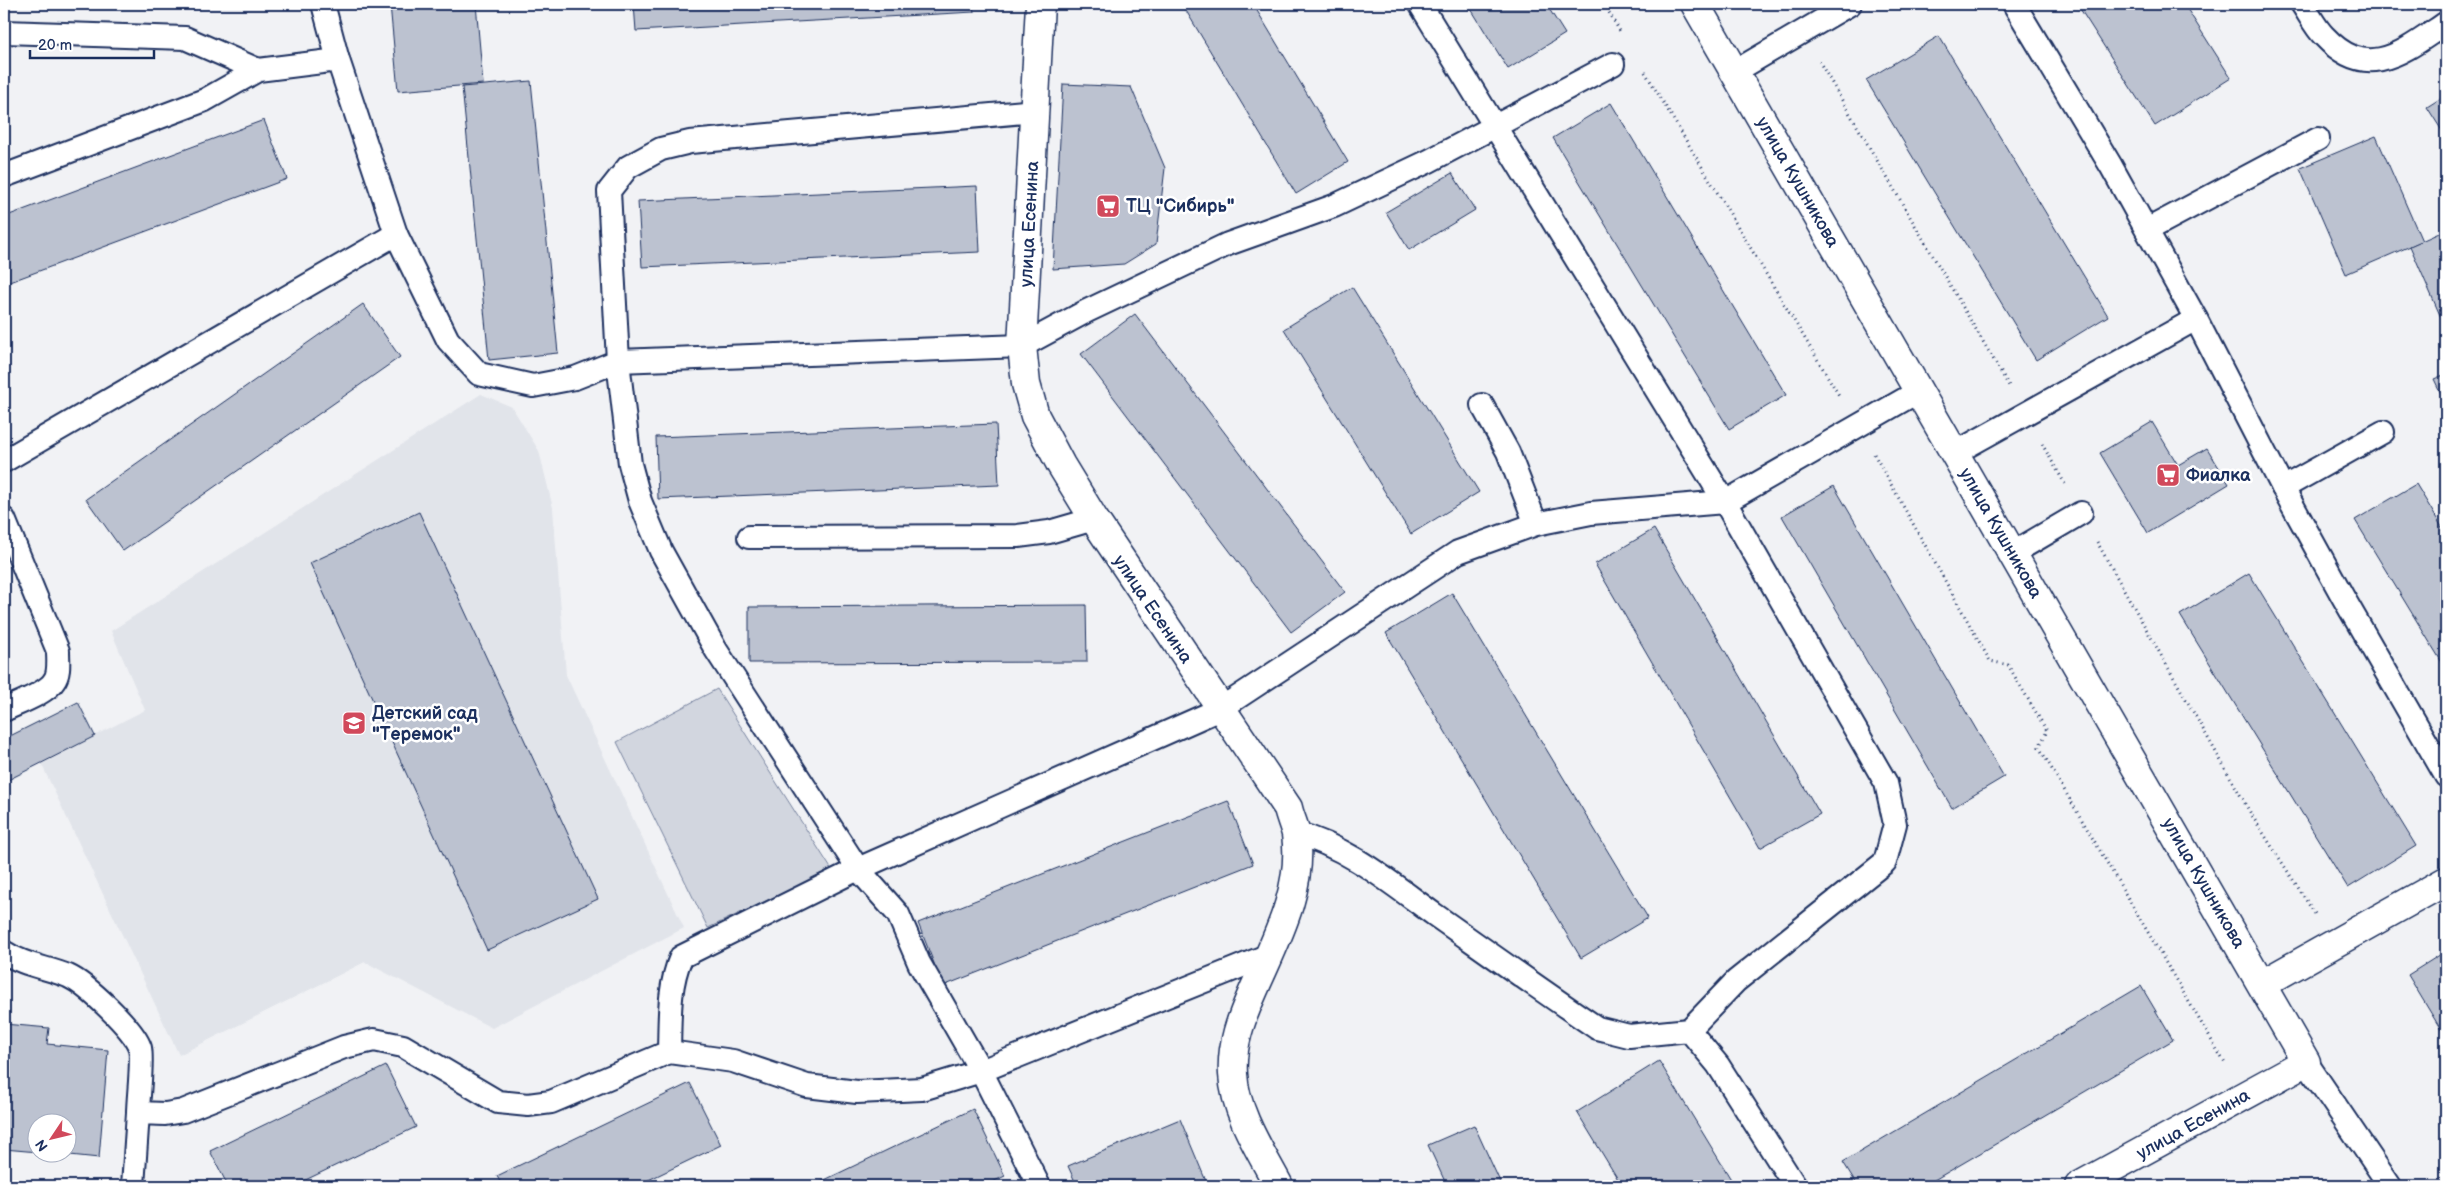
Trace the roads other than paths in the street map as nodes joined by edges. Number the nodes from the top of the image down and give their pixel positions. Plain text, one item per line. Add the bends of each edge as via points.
1 (323, 4) edge
2 (1040, 4) edge
3 (1420, 4) edge
4 (1695, 4) edge
5 (1850, 4) edge
6 (2014, 4) edge
7 (2302, 4) edge
8 (2446, 23) edge
9 (4, 32) edge
10 (338, 60) junction
11 (1613, 64) dead end
12 (258, 70) junction
13 (1734, 72) junction
14 (1036, 111) junction
15 (1496, 125) junction
16 (2318, 139) dead end
17 (4, 176) edge
18 (2147, 230) junction
19 (396, 234) junction
20 (2196, 319) junction
21 (1022, 346) junction
22 (618, 361) junction
23 (1919, 391) junction
24 (1482, 406) dead end
25 (2384, 432) dead end
26 (1955, 453) junction
27 (4, 461) edge
28 (2283, 488) junction
29 (1725, 502) junction
30 (2081, 513) road end
31 (4, 518) edge
32 (1094, 519) junction
33 (1536, 524) junction
34 (749, 537) dead end
35 (2013, 553) junction
36 (11, 559) edge
37 (1220, 709) junction
38 (4, 710) edge
39 (2446, 776) edge
40 (1296, 833) junction
41 (858, 869) junction
42 (2446, 881) edge
43 (4, 952) edge
44 (1269, 955) junction
45 (2262, 984) junction
46 (1690, 1030) junction
47 (669, 1052) junction
48 (2306, 1062) junction
49 (981, 1071) junction
50 (138, 1113) junction
51 (133, 1186) edge
52 (1039, 1186) edge
53 (1279, 1186) edge
54 (1795, 1186) edge
55 (2079, 1186) edge
56 (2390, 1186) edge

1 - 10 lane
2 - 14 street, улица Есенина
3 - 15 lane
4 - 13 street, улица Кушникова
5 - 13 lane
6 - 18 lane
7 - 8 lane via 2323,35 2346,56 2369,62 2403,52
9 - 12 lane via 185,38
10 - 12 lane
10 - 19 lane
11 - 15 lane
12 - 17 lane via 205,100
13 - 23 street, улица Кушникова
14 - 21 street, улица Есенина
14 - 22 lane via 690,142 661,149 628,167 609,190
15 - 21 lane via 1334,206 1228,244
15 - 29 lane
16 - 18 lane
18 - 20 lane
19 - 22 lane via 448,340 479,374 533,386 575,378
19 - 27 lane
20 - 26 lane
20 - 28 lane
21 - 22 lane
21 - 32 street, улица Есенина via 1026,384 1035,416
22 - 41 lane via 630,464 640,501 661,550 716,650
23 - 26 street, улица Кушникова
23 - 29 lane
24 - 33 lane via 1508,452
25 - 28 lane
26 - 35 street, улица Кушникова
28 - 39 lane
29 - 33 lane via 1591,513
29 - 46 lane via 1886,783 1895,824 1885,862 1736,981
30 - 35 lane
31 - 36 lane
32 - 34 lane via 1049,532 1018,536
32 - 37 street, улица Есенина
33 - 37 lane via 1458,552
35 - 45 street, улица Кушникова
36 - 38 lane via 58,651 58,669 54,682
37 - 40 street, улица Есенина via 1288,808
37 - 41 lane
40 - 44 street, улица Есенина via 1293,893
40 - 46 lane via 1338,849 1597,1028 1629,1036
41 - 47 lane via 681,957 674,972
41 - 49 lane via 898,914 919,964
42 - 45 street
43 - 50 lane via 26,964 74,979 132,1032 140,1049
44 - 49 lane
44 - 53 street, улица Есенина via 1242,1018 1233,1050 1233,1076 1245,1120
45 - 48 street, улица Кушникова
46 - 54 lane via 1718,1065
47 - 49 lane via 733,1061 807,1086 857,1092 922,1089
47 - 50 lane via 551,1102 528,1105 498,1102 402,1046 374,1040 344,1047 183,1111
48 - 55 street, улица Есенина
48 - 56 lane
49 - 52 lane
50 - 51 lane

